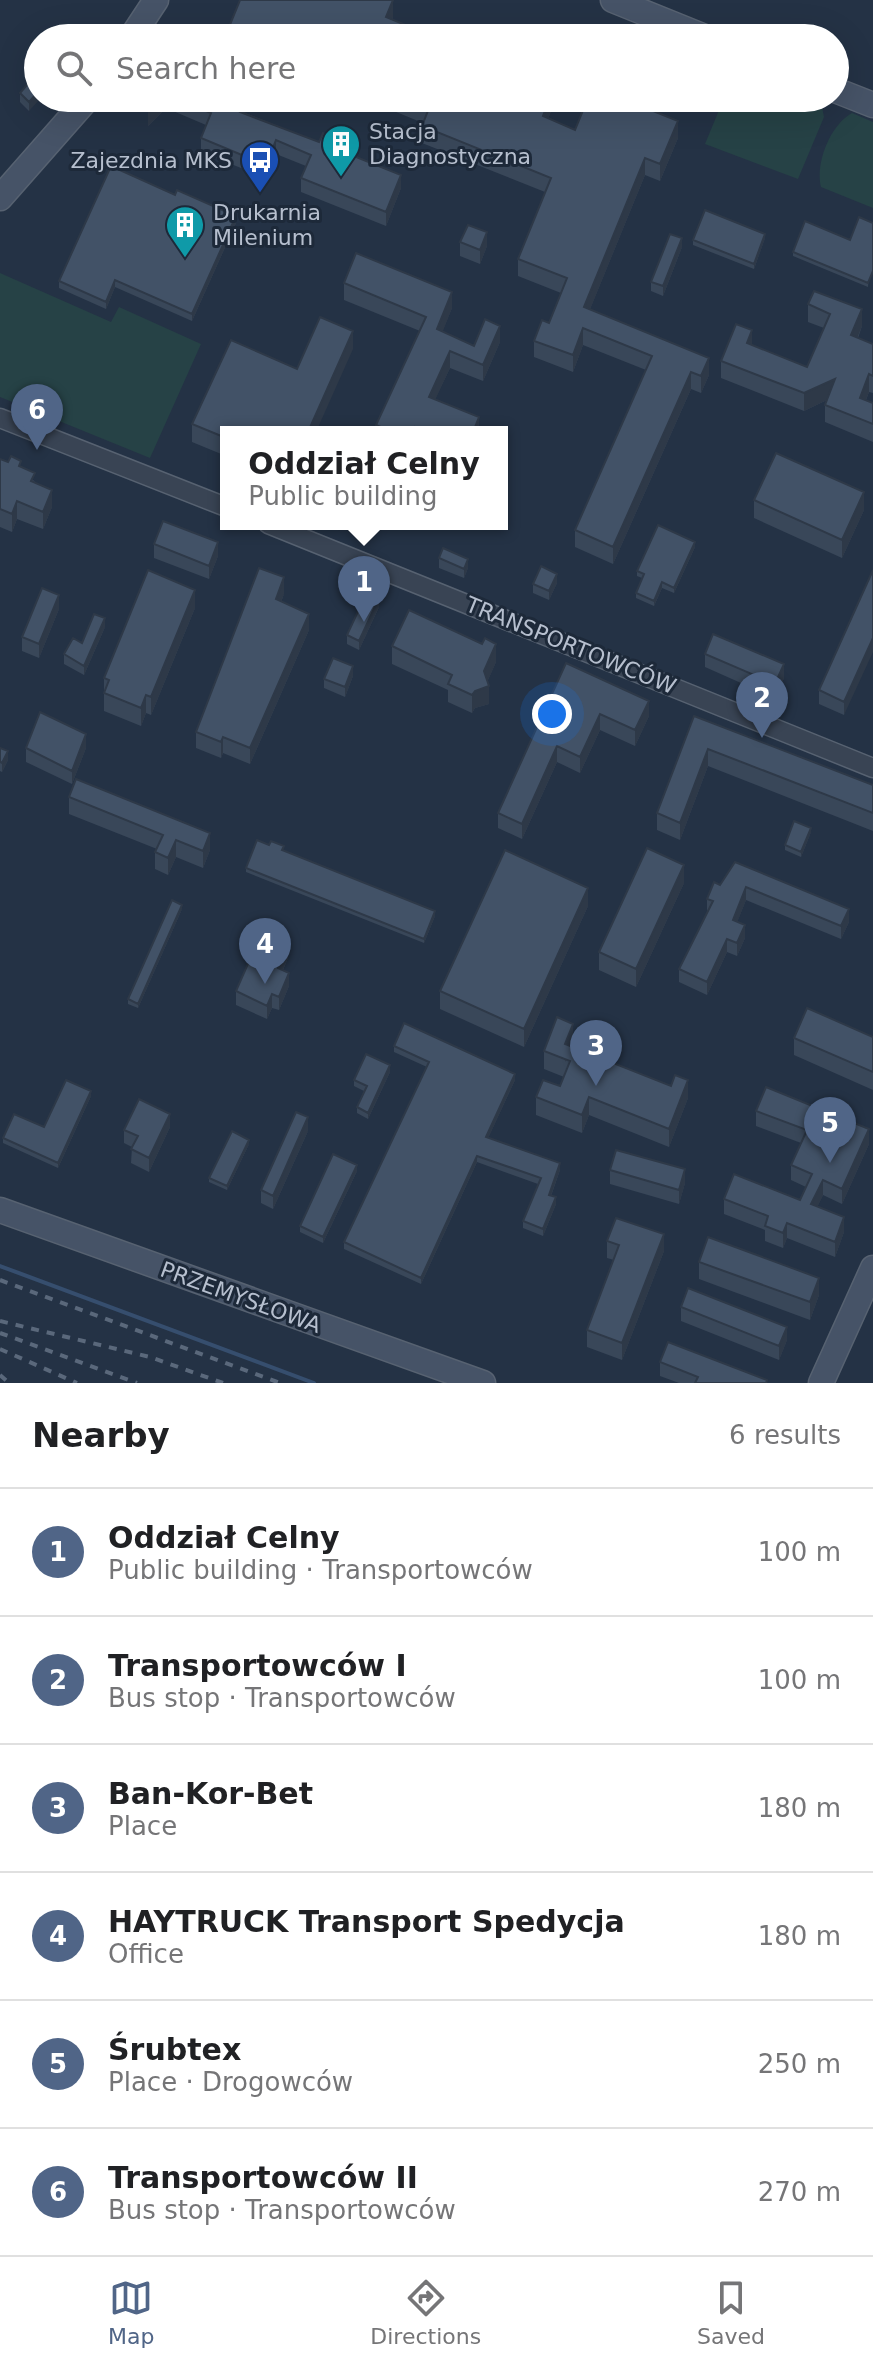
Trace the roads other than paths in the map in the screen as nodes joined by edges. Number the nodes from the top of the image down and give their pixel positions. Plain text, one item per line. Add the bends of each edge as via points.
1 (156, 0) edge
2 (613, 0) edge
3 (140, 24) edge
4 (672, 24) edge
5 (849, 96) edge
6 (873, 105) edge
7 (76, 112) edge
8 (0, 198) edge
9 (0, 418) edge
10 (220, 505) edge
11 (283, 530) edge
12 (873, 768) edge
13 (0, 1210) edge
14 (873, 1268) edge
15 (862, 1322) edge
16 (483, 1383) edge
17 (821, 1383) edge

1 - 3 street
2 - 4 street
5 - 6 street
7 - 8 street
9 - 10 street
11 - 12 street, TRANSPORTOWCÓW
13 - 16 street, PRZEMYSŁOWA
14 - 15 street
15 - 17 street

